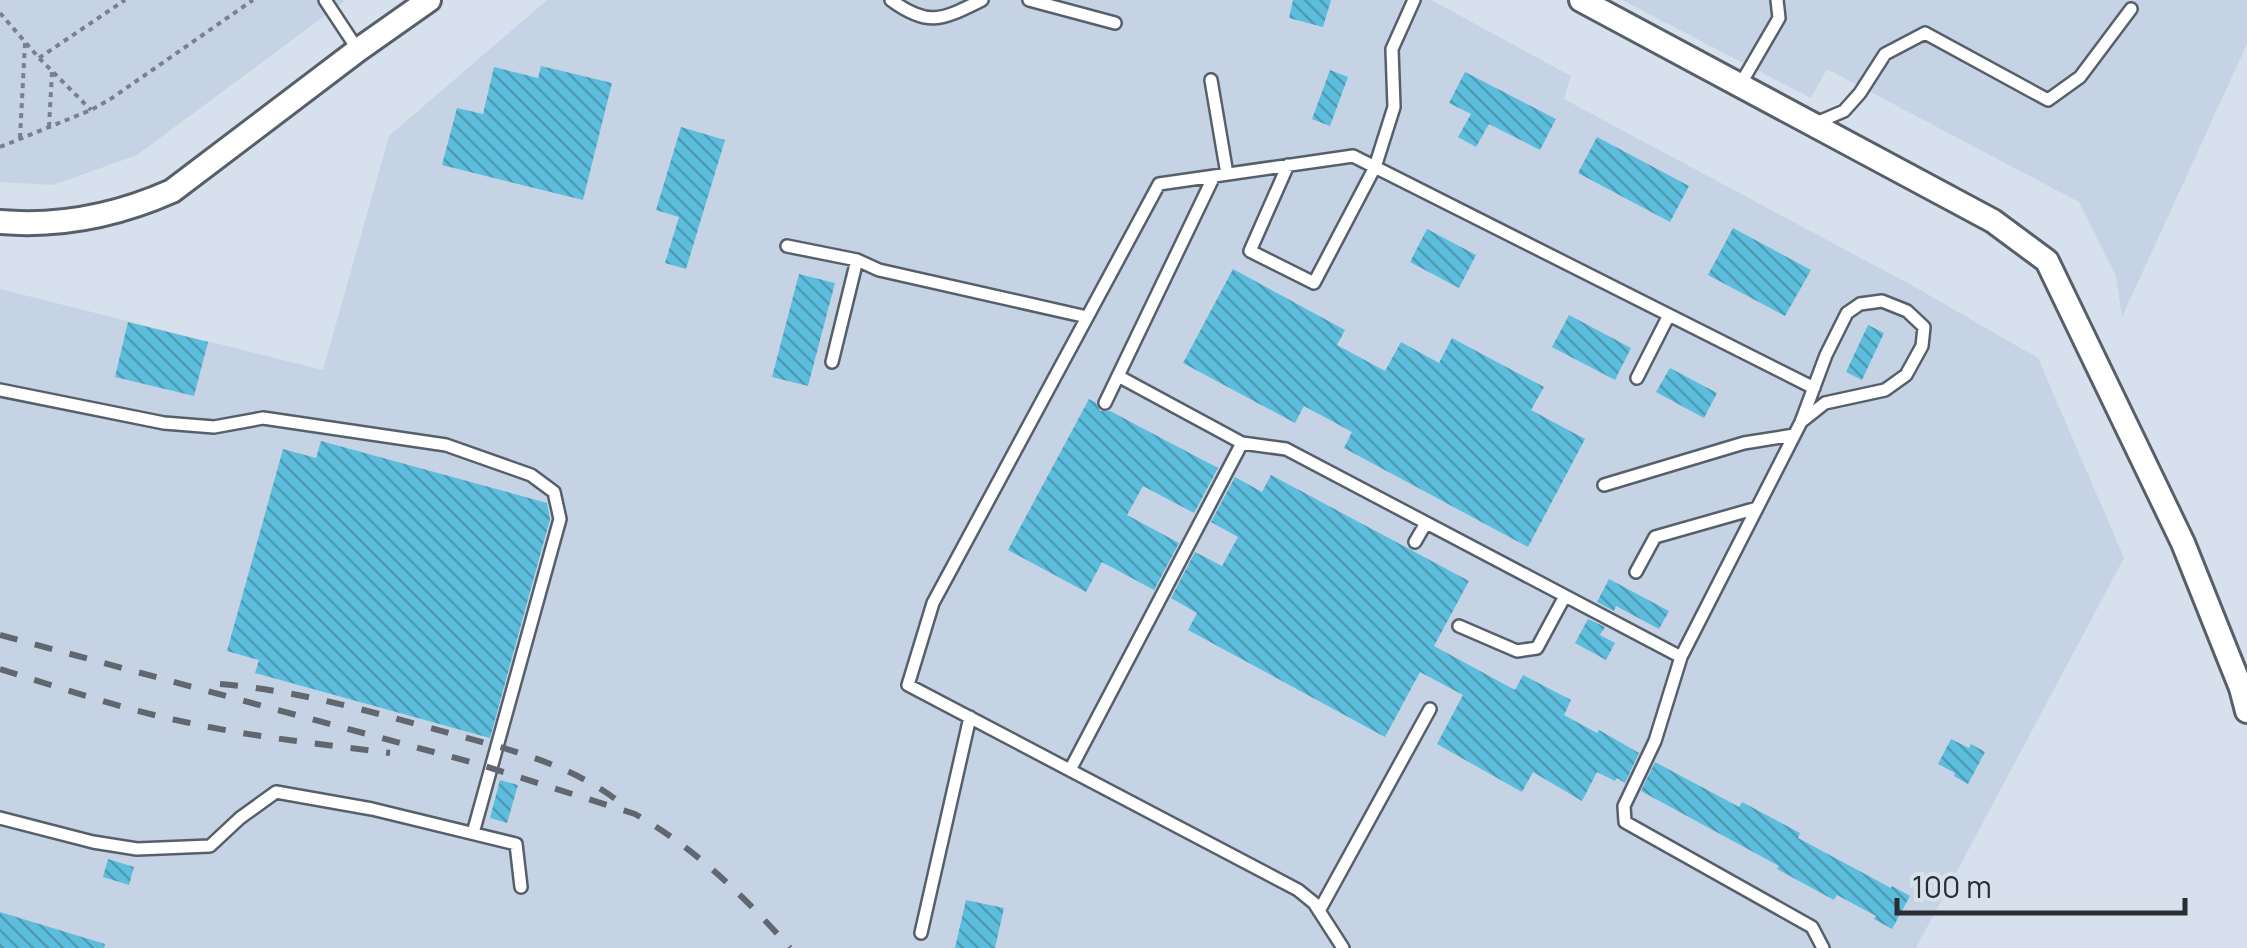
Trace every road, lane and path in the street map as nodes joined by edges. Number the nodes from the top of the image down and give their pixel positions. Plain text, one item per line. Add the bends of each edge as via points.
1 (125, 0) edge
2 (254, 0) edge
3 (324, 0) edge
4 (429, 0) edge
5 (892, 0) edge
6 (982, 0) edge
7 (1030, 0) edge
8 (1414, 0) edge
9 (1777, 0) edge
10 (1588, 2) edge
11 (2131, 9) dead end
12 (0, 13) edge
13 (1115, 23) dead end
14 (25, 43) junction
15 (358, 50) junction
16 (39, 58) junction
17 (52, 72) junction
18 (1210, 80) dead end
19 (1740, 86) junction
20 (91, 110) junction
21 (1812, 124) junction
22 (48, 127) junction
23 (20, 139) junction
24 (0, 147) edge
25 (1288, 166) junction
26 (1374, 167) junction
27 (1221, 175) junction
28 (0, 222) edge
29 (787, 246) dead end
30 (857, 260) junction
31 (1668, 315) junction
32 (1087, 317) junction
33 (832, 362) dead end
34 (1118, 376) junction
35 (1637, 378) dead end
36 (1814, 388) junction
37 (0, 390) edge
38 (1105, 402) dead end
39 (1801, 422) junction
40 (1794, 435) junction
41 (1242, 442) junction
42 (1604, 485) dead end
43 (1758, 508) junction
44 (1426, 522) junction
45 (1414, 542) dead end
46 (1636, 572) dead end
47 (1565, 596) junction
48 (1459, 626) dead end
49 (1681, 657) junction
50 (1430, 709) dead end
51 (2247, 710) edge
52 (970, 717) junction
53 (1070, 770) junction
54 (0, 818) edge
55 (473, 833) junction
56 (521, 887) dead end
57 (1320, 911) junction
58 (921, 933) dead end
59 (1343, 948) edge
60 (1823, 948) edge

1 - 16 path
2 - 20 path
3 - 15 lane
4 - 15 street
5 - 6 lane via 933,19
7 - 13 lane
8 - 26 lane via 1392,49 1394,108
9 - 19 lane via 1779,18
10 - 19 street
11 - 21 lane via 2080,77 2048,100 1925,33 1885,54 1844,112
12 - 14 path
14 - 16 path
14 - 23 path
15 - 28 street via 172,191 104,215
16 - 17 path
17 - 20 path
17 - 22 path
18 - 27 lane
19 - 21 street
20 - 22 path
21 - 51 street via 1993,221 2047,260 2183,543
22 - 23 path
23 - 24 path
25 - 26 lane via 1353,156
25 - 26 lane via 1250,251 1314,284
25 - 27 lane
26 - 31 lane
27 - 32 lane via 1158,184
27 - 34 lane
29 - 30 lane
30 - 32 lane
30 - 33 lane
31 - 35 lane
31 - 36 lane
32 - 52 lane via 934,603 908,684
34 - 38 lane
34 - 41 lane
36 - 39 lane
36 - 39 lane via 1837,331 1860,304 1882,302 1908,311 1924,327 1906,375 1885,390 1825,402
37 - 55 lane via 164,424 214,427 263,418 446,445 531,475 554,492 560,519
39 - 40 lane
40 - 42 lane
40 - 43 lane
41 - 44 lane via 1286,449
41 - 53 lane
43 - 46 lane via 1655,537
43 - 49 lane
44 - 45 lane
44 - 47 lane
47 - 48 lane via 1537,648 1516,651
47 - 49 lane
49 - 60 lane via 1655,741 1624,806 1625,822 1812,927
50 - 57 lane
52 - 53 lane
52 - 58 lane
53 - 57 lane via 1298,890
54 - 55 lane via 137,849 210,846 276,792
55 - 56 lane via 516,844
57 - 59 lane

